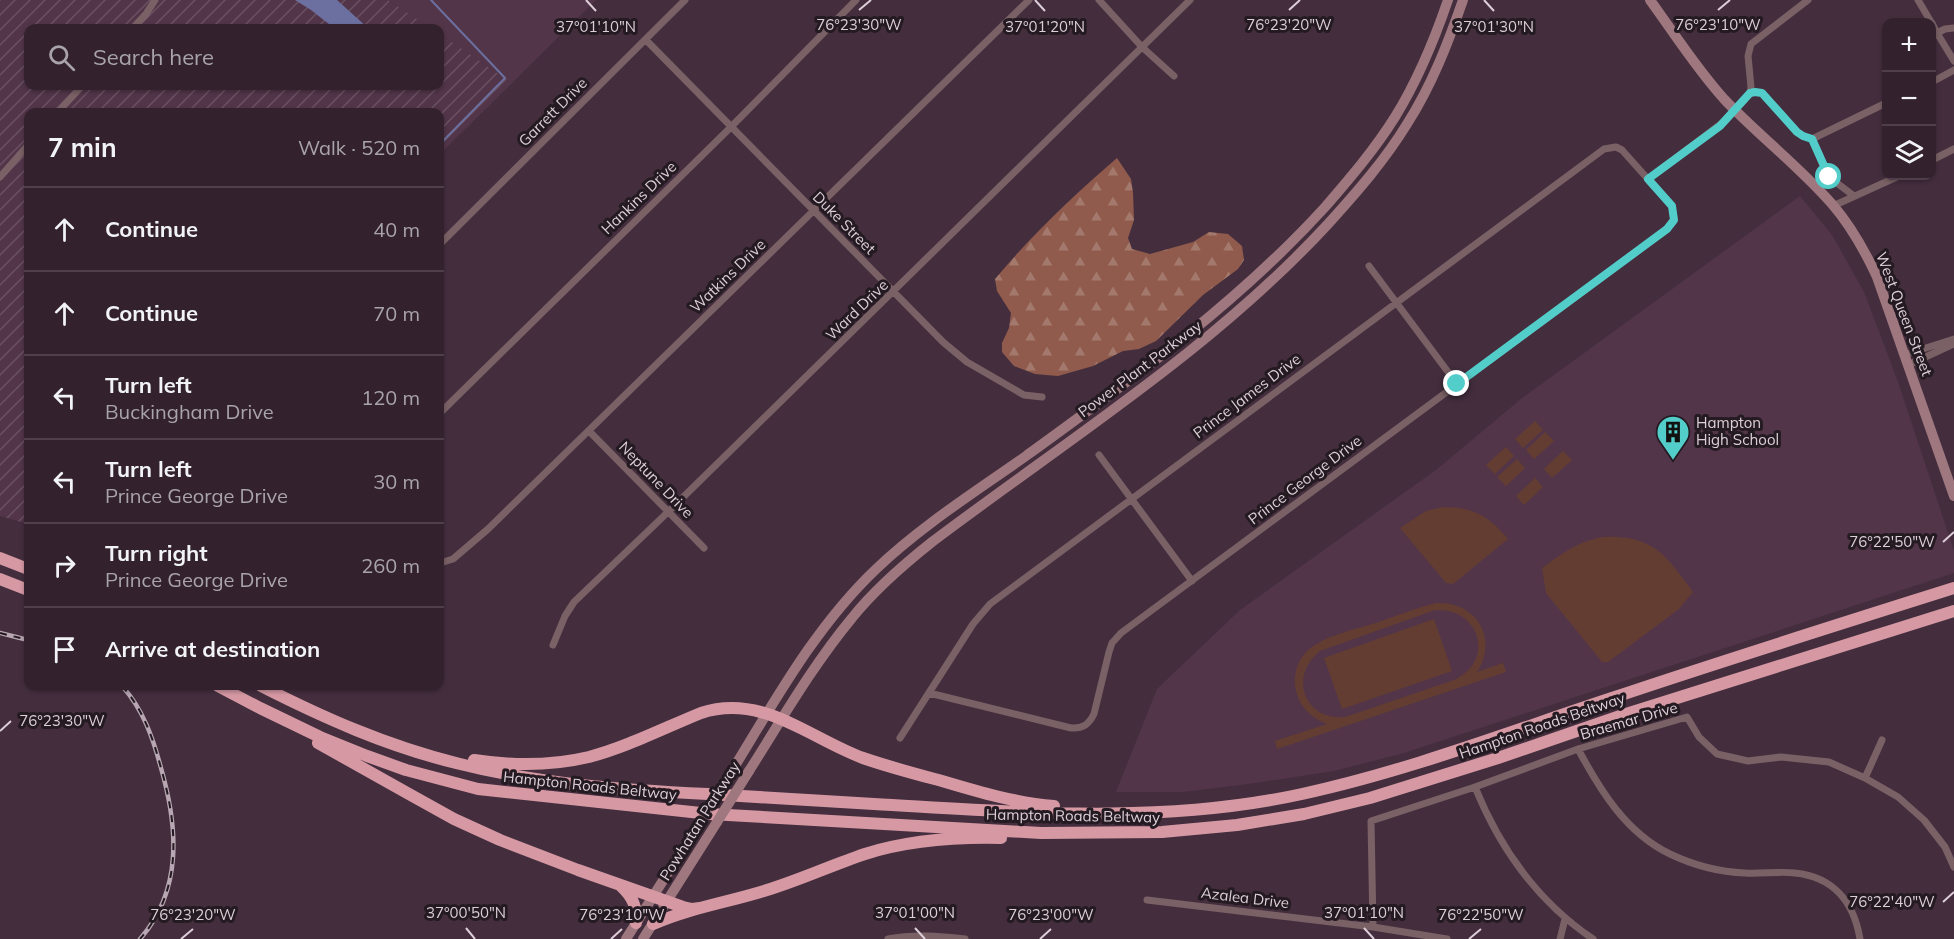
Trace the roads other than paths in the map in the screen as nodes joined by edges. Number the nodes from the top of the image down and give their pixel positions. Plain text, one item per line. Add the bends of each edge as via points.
1 (155, 0) edge
2 (685, 0) edge
3 (856, 0) edge
4 (1029, 0) edge
5 (1098, 0) edge
6 (1190, 0) edge
7 (1448, 0) edge
8 (1463, 0) edge
9 (1650, 0) edge
10 (1808, 0) edge
11 (1918, 0) edge
12 (1928, 18) edge
13 (137, 24) edge
14 (1954, 28) edge
15 (1937, 33) joint
16 (646, 40) junction
17 (1142, 47) junction
18 (1954, 61) edge
19 (1954, 70) edge
20 (1174, 76) dead end
21 (1936, 80) edge
22 (78, 90) edge
23 (1750, 93) junction
24 (1882, 105) edge
25 (62, 108) edge
26 (1735, 110) junction
27 (731, 127) junction
28 (1812, 139) junction
29 (24, 149) edge
30 (1954, 150) edge
31 (1936, 158) edge
32 (1, 174) edge
33 (1648, 179) junction
34 (1890, 180) edge
35 (1854, 196) junction
36 (1833, 206) junction
37 (813, 212) junction
38 (444, 239) edge
39 (1369, 266) dead end
40 (894, 292) junction
41 (1396, 302) junction
42 (1954, 339) edge
43 (1954, 344) edge
44 (1906, 360) junction
45 (1457, 384) junction
46 (1042, 397) dead end
47 (444, 409) edge
48 (589, 430) junction
49 (1099, 455) dead end
50 (1954, 496) edge
51 (1131, 499) junction
52 (668, 513) junction
53 (704, 548) dead end
54 (0, 558) edge
55 (444, 562) edge
56 (24, 567) edge
57 (0, 579) edge
58 (1192, 580) junction
59 (24, 588) edge
60 (1952, 588) edge
61 (1954, 611) edge
62 (553, 645) dead end
63 (226, 690) edge
64 (269, 690) edge
65 (929, 693) junction
66 (260, 708) junction
67 (767, 714) junction
68 (782, 719) junction
69 (900, 738) dead end
70 (1882, 740) dead end
71 (1578, 749) junction
72 (416, 752) junction
73 (1865, 778) junction
74 (1475, 787) junction
75 (1083, 815) junction
76 (1041, 833) junction
77 (1954, 867) edge
78 (617, 884) junction
79 (653, 896) junction
80 (667, 900) junction
81 (1147, 900) dead end
82 (700, 908) junction
83 (1565, 919) junction
84 (636, 923) junction
85 (653, 924) junction
86 (1372, 927) junction
87 (626, 939) edge
88 (643, 939) edge
89 (888, 939) edge
90 (965, 939) edge
91 (1447, 939) edge
92 (1560, 939) edge
93 (1593, 939) edge
94 (1860, 939) edge

1 - 13 street
2 - 16 street, Garrett Drive
3 - 27 street, Hankins Drive
4 - 37 street, Watkins Drive
5 - 17 street
6 - 17 street, Ward Drive
7 - 67 main road, Power Plant Parkway via 1425,62 1395,118 1365,161 1302,232 1173,348 918,533 877,568 823,629
8 - 68 main road, Power Plant Parkway via 1445,52 1407,124 1359,190 1293,262 1202,342 932,542 891,577 836,638
9 - 26 main road, West Queen Street
10 - 23 street via 1751,44
11 - 12 street
14 - 15 street
15 - 18 street
16 - 27 street, Duke Street
16 - 38 street, Garrett Drive
17 - 20 street
17 - 40 street, Ward Drive
19 - 21 street
22 - 25 street
23 - 26 street
23 - 28 street via 1762,93 1797,132
24 - 28 street
26 - 33 street via 1720,126
26 - 36 main road, West Queen Street
27 - 37 street, Duke Street
27 - 47 street, Hankins Drive
28 - 35 street via 1829,177
29 - 32 street
30 - 31 street
33 - 41 street, Prince James Drive via 1622,150 1604,149
33 - 45 street, Prince George Drive via 1672,206 1674,220 1667,229
34 - 35 street
35 - 36 street
36 - 44 main road, West Queen Street via 1871,263
37 - 40 street, Duke Street
37 - 48 street, Watkins Drive
39 - 41 street
40 - 46 street, Duke Street via 967,362 1024,395
40 - 52 street, Ward Drive
41 - 45 street
41 - 51 street, Prince James Drive
42 - 44 street
43 - 44 street
44 - 50 main road, West Queen Street
45 - 58 street, Prince George Drive
48 - 52 street, Neptune Drive
48 - 55 street, Watkins Drive via 488,529 453,559
49 - 51 street
51 - 58 street
51 - 65 street, Prince James Drive via 983,611
52 - 53 street, Neptune Drive
52 - 62 street, Ward Drive via 574,602
54 - 56 highway
57 - 59 highway
58 - 65 street, Prince George Drive via 1117,637 1106,661 1094,714 1085,726 1071,728
60 - 75 highway, Hampton Roads Beltway via 1369,778 1236,805
61 - 76 highway, Hampton Roads Beltway via 1370,798 1304,814 1203,829
63 - 66 highway, Hampton Roads Beltway
64 - 72 highway, Hampton Roads Beltway via 350,729
65 - 69 street, Prince James Drive
66 - 76 highway, Hampton Roads Beltway via 367,756 478,789 710,814
66 - 78 highway via 454,819
67 - 68 highway
67 - 72 highway via 715,708 605,752 546,764 506,765
67 - 79 main road, Powhatan Parkway, bridge
68 - 75 highway via 870,760 979,792 1061,806
68 - 80 main road, Powhatan Parkway, bridge
70 - 73 street
71 - 73 street, Braemar Drive via 1687,717 1699,737 1718,754 1748,761 1781,757 1829,762
71 - 74 street, Braemar Drive
71 - 94 street via 1598,787 1647,840 1686,862 1716,870 1795,873 1828,884 1845,898
72 - 75 highway, Hampton Roads Beltway via 570,785
73 - 77 street, Braemar Drive via 1898,797 1924,820 1945,847
74 - 83 street via 1510,855 1534,888
74 - 86 street, Braemar Drive via 1371,821
76 - 82 highway via 1010,839 937,840 894,847 867,853 766,891
78 - 79 highway
78 - 84 highway via 635,905
79 - 80 highway
79 - 84 main road, Powhatan Parkway
80 - 82 highway
80 - 85 main road, Powhatan Parkway
81 - 86 street, Azalea Drive
82 - 85 highway
83 - 92 street
83 - 93 street
84 - 87 main road, Powhatan Parkway
85 - 88 main road, Powhatan Parkway
86 - 91 street, Azalea Drive
89 - 90 street via 936,935

